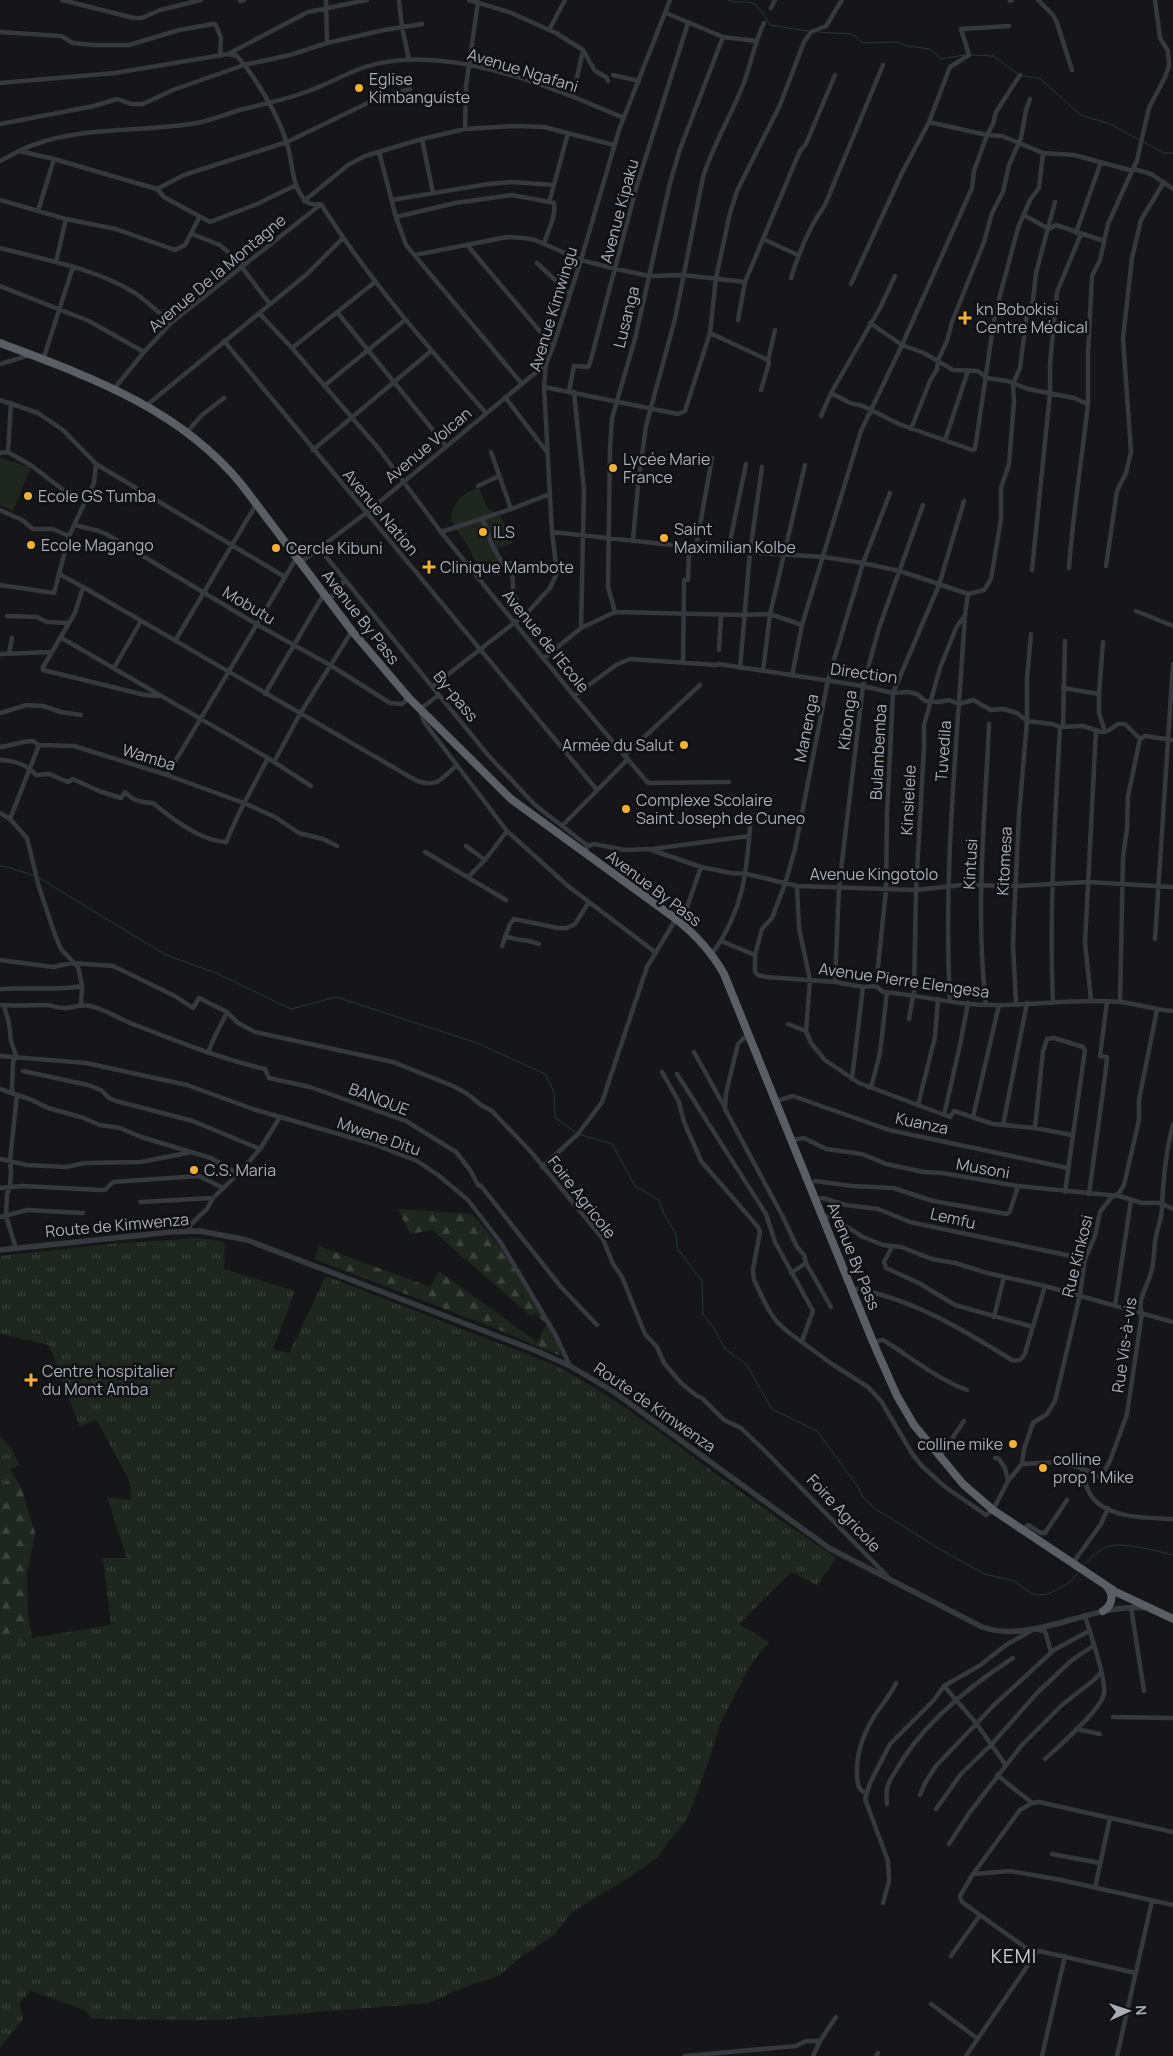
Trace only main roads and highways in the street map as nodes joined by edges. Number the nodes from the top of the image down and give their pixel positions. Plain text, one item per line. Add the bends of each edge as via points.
1 (0, 342) edge
2 (1105, 1584) junction
3 (1103, 1611) road end
4 (1172, 1617) edge

1 - 2 highway, Avenue By Pass via 114,388 187,432 222,463 257,503 352,631 409,698 511,799 586,849 700,939 724,974 873,1342 903,1408 939,1458 993,1510
2 - 3 highway via 1112,1597 1110,1606
2 - 4 highway, Avenue By Pass

